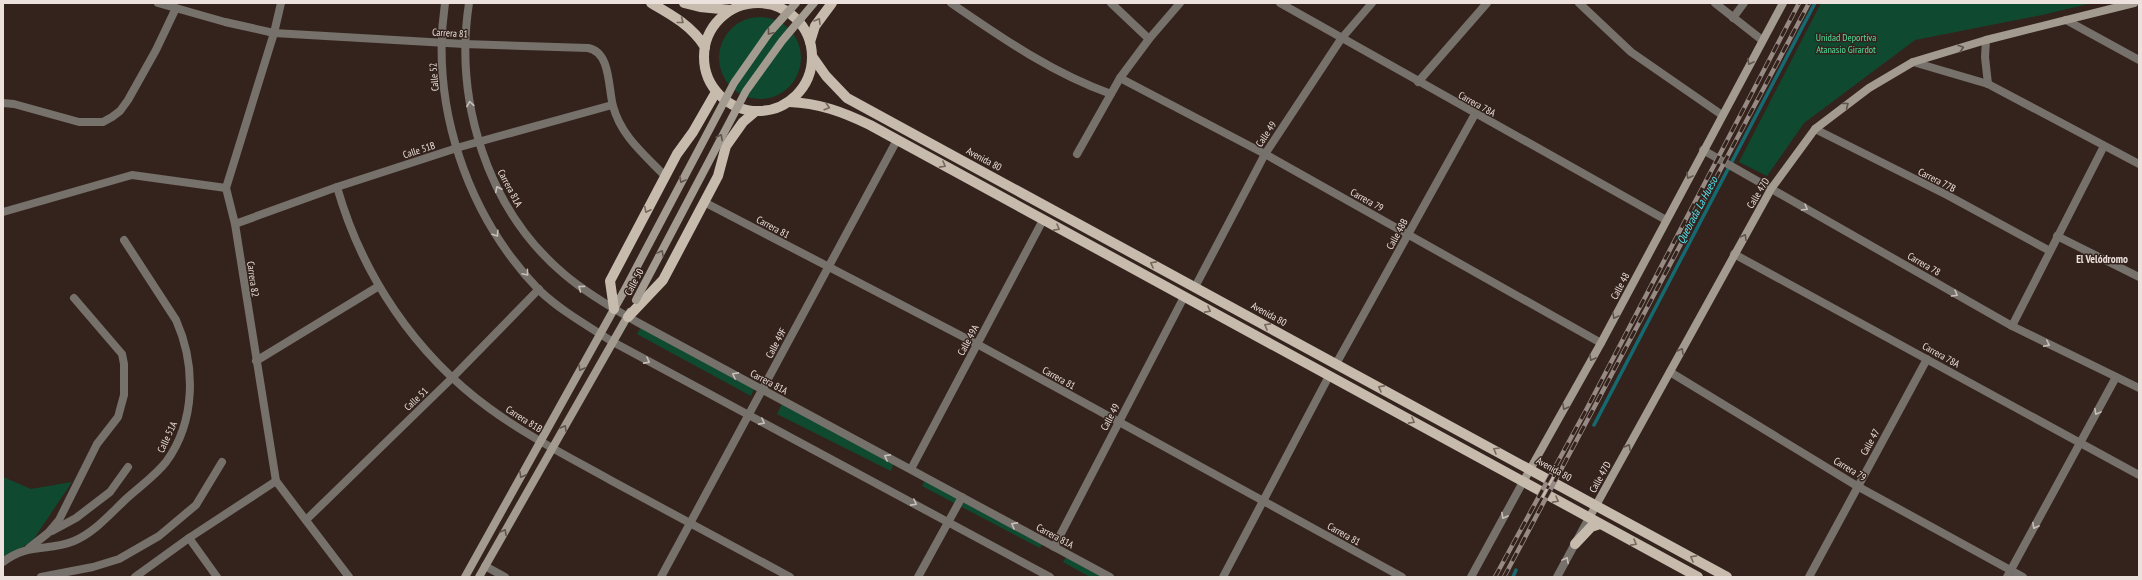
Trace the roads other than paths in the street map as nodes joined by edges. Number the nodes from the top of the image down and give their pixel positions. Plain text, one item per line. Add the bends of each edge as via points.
1 (158, 3) edge
2 (281, 3) edge
3 (445, 3) edge
4 (469, 3) edge
5 (651, 3) edge
6 (684, 3) edge
7 (764, 3) edge
8 (796, 3) edge
9 (814, 3) edge
10 (832, 3) edge
11 (950, 3) edge
12 (1112, 3) edge
13 (1180, 3) edge
14 (1280, 3) edge
15 (1372, 3) edge
16 (1487, 3) edge
17 (1579, 3) edge
18 (1716, 3) edge
19 (1744, 3) edge
20 (1783, 3) edge
21 (2134, 3) edge
22 (176, 8) junction
23 (731, 10) junction
24 (1733, 18) junction
25 (2066, 20) junction
26 (274, 34) junction
27 (1149, 39) junction
28 (1341, 39) junction
29 (1762, 40) junction
30 (1986, 40) junction
31 (810, 42) junction
32 (441, 43) junction
33 (464, 44) junction
34 (705, 47) junction
35 (812, 56) junction
36 (2139, 60) edge
37 (1913, 62) junction
38 (1120, 78) junction
39 (1418, 82) junction
40 (1988, 84) junction
41 (716, 92) junction
42 (1111, 94) junction
43 (789, 102) junction
44 (3, 103) edge
45 (612, 105) junction
46 (756, 112) junction
47 (1475, 114) junction
48 (1722, 115) junction
49 (1815, 128) junction
50 (897, 140) junction
51 (479, 142) junction
52 (2104, 146) junction
53 (456, 148) junction
54 (1703, 150) junction
55 (1077, 154) dead end
56 (1265, 154) junction
57 (2139, 164) edge
58 (665, 176) junction
59 (337, 187) junction
60 (226, 188) junction
61 (1771, 189) junction
62 (704, 202) junction
63 (3, 212) edge
64 (1043, 220) junction
65 (1666, 220) junction
66 (235, 224) junction
67 (1408, 234) junction
68 (2057, 236) junction
69 (124, 240) dead end
70 (2050, 251) junction
71 (1734, 254) junction
72 (829, 268) junction
73 (2139, 277) edge
74 (379, 286) junction
75 (1195, 287) junction
76 (539, 289) junction
77 (1184, 297) junction
78 (74, 298) dead end
79 (614, 309) junction
80 (628, 317) junction
81 (2012, 326) junction
82 (600, 334) junction
83 (613, 342) junction
84 (1601, 343) junction
85 (977, 344) junction
86 (1927, 359) junction
87 (256, 362) junction
88 (1336, 364) junction
89 (1670, 372) junction
90 (1328, 376) junction
91 (452, 378) junction
92 (2116, 378) junction
93 (2139, 388) edge
94 (762, 390) junction
95 (749, 415) junction
96 (1118, 423) junction
97 (542, 441) junction
98 (2080, 443) junction
99 (553, 448) junction
100 (222, 462) dead end
101 (128, 467) dead end
102 (911, 469) junction
103 (1530, 469) junction
104 (2139, 475) edge
105 (276, 481) junction
106 (1523, 482) junction
107 (1857, 486) junction
108 (962, 497) junction
109 (1263, 501) junction
110 (1596, 505) junction
111 (1589, 518) junction
112 (306, 520) junction
113 (948, 522) junction
114 (690, 524) junction
115 (1600, 524) junction
116 (48, 533) junction
117 (189, 538) junction
118 (1575, 544) junction
119 (1054, 547) junction
120 (29, 548) junction
121 (3, 562) edge
122 (485, 566) junction
123 (2009, 574) edge
124 (41, 577) edge
125 (135, 577) edge
126 (217, 577) edge
127 (349, 577) edge
128 (466, 577) edge
129 (479, 577) edge
130 (505, 577) edge
131 (661, 577) edge
132 (790, 577) edge
133 (918, 577) edge
134 (1050, 577) edge
135 (1110, 577) edge
136 (1222, 577) edge
137 (1402, 577) edge
138 (1471, 577) edge
139 (1557, 577) edge
140 (1698, 577) edge
141 (1728, 577) edge
142 (1809, 577) edge
143 (2024, 577) edge

1 - 22 street, Carrera 81
2 - 26 street
3 - 32 street, Calle 52
4 - 33 street
5 -> 34 main road via 680,20 698,36
6 - 23 main road
7 - 23 main road via 747,4
7 - 31 main road via 793,15
8 -> 79 main road, Calle 50, bridge via 769,33 734,83
80 -> 9 main road, Calle 50, bridge via 746,90
31 -> 10 main road via 815,26
11 - 42 street via 1029,55 1083,84
12 - 27 street
13 - 27 street
14 - 28 street, Carrera 78A
15 - 28 street, Calle 49
16 - 39 street
17 - 48 street via 1632,52
18 - 24 street
19 - 24 street
20 - 29 main road, Calle 48
21 - 25 main road, Calle 47D
22 - 26 street, Carrera 81
22 - 44 street via 128,100 120,111 107,119 92,123 79,122
23 - 34 main road via 715,26
24 - 29 street
25 - 30 main road, Calle 47D
25 - 36 street
26 - 32 street, Carrera 81
26 - 60 street
27 - 38 street
28 - 39 street, Carrera 78A
28 - 56 street, Calle 49
29 -> 48 main road, Calle 48
37 -> 30 main road, Calle 47D
30 - 40 street
31 - 35 main road
32 - 33 street, Carrera 81
32 - 53 street, Calle 52 via 444,86
33 - 45 street, Carrera 81 via 594,49 603,58
51 -> 33 street via 465,75
34 - 41 main road via 706,71
35 - 43 main road via 806,82
75 -> 35 main road, Avenida 80 via 848,98 830,81
37 - 40 street
49 -> 37 main road, Calle 47D via 1869,88
38 - 42 street
38 - 56 street, Carrera 79
39 - 47 street, Carrera 78A
40 - 52 street
41 - 46 main road via 741,109
41 - 58 main road
42 - 55 street
43 - 46 main road via 773,109
43 -> 50 main road via 807,102 833,109
45 - 51 street, Calle 51B
45 - 58 street, Carrera 81 via 629,139
46 - 62 main road via 743,122 730,140 718,176
47 - 65 street, Carrera 78A
47 - 67 street, Calle 48B
48 - 54 main road, Calle 48
49 - 61 main road, Calle 47D
49 - 70 street, Carrera 77B
50 -> 64 main road
50 - 72 street, Calle 49F
51 - 53 street, Calle 51B
79 -> 51 street, Carrera 81A via 563,274 530,239 500,192
52 - 57 street
52 - 68 street
53 - 59 street, Calle 51B
53 -> 76 street via 468,182 490,224 513,258
54 - 61 street, Carrera 78
54 -> 65 main road, Calle 48
56 - 67 street, Carrera 79
56 - 75 street, Calle 49
58 -> 79 main road via 610,282
59 - 66 street, Calle 51B
59 - 74 street, Carrera 81B via 357,242
60 - 63 street via 132,175
60 - 66 street, Carrera 82
71 -> 61 main road, Calle 47D
61 -> 81 street, Carrera 78
62 - 72 street, Carrera 81
62 - 80 main road via 663,280
64 -> 77 main road
64 - 85 street, Calle 49A
65 -> 84 main road, Calle 48
66 - 87 street, Carrera 82
67 - 84 street, Carrera 79
67 - 88 street, Calle 48B
68 - 70 street
68 - 73 street
69 - 120 street, Calle 51A via 182,332 190,363 190,390 184,425 167,461 95,529 64,545
70 - 81 street
71 - 86 street, Carrera 78A
89 -> 71 main road, Calle 47D
72 - 85 street, Carrera 81
72 - 94 street, Calle 49F
74 - 87 street
74 - 91 street, Carrera 81B via 399,318
88 -> 75 main road, Avenida 80
76 - 82 street via 563,310
76 - 91 street, Calle 51
77 -> 90 main road
77 - 96 street, Calle 49
78 - 116 street via 122,354 124,395 118,417 97,444 68,506
79 - 80 street, Carrera 81A
79 - 82 main road, Calle 50
80 - 83 main road, Calle 50
94 -> 80 street, Carrera 81A
81 -> 92 street, Carrera 78
82 - 83 street
82 -> 97 main road, Calle 50
83 -> 95 street
99 -> 83 main road, Calle 50
84 -> 103 main road, Calle 48
85 - 96 street, Carrera 81
85 - 102 street, Calle 49A
86 - 98 street, Carrera 78A
86 - 107 street, Calle 47
87 - 105 street, Carrera 82
103 -> 88 main road, Avenida 80
89 - 107 street, Carrera 79
110 -> 89 main road, Calle 47D
90 -> 106 main road
90 - 109 street
91 - 97 street, Carrera 81B via 495,412
91 - 112 street, Calle 51
92 - 93 street, Carrera 78
92 -> 98 street
94 - 95 street, Calle 49F
102 -> 94 street, Carrera 81A
95 -> 113 street
95 - 114 street, Calle 49F
96 - 109 street, Carrera 81
96 - 119 street, Calle 49
97 - 99 street, Carrera 81B
97 -> 128 main road, Calle 50
98 - 104 street, Carrera 78A
98 -> 123 street
99 - 114 street, Carrera 81B
122 -> 99 main road, Calle 50
100 - 124 street via 196,505 159,536 119,559 94,567
101 - 116 street via 110,492 76,518
102 - 108 street, Carrera 81A
103 - 106 main road, Calle 48
103 - 110 main road, Avenida 80
105 - 112 street, Carrera 82
105 - 117 street
106 -> 111 main road
106 -> 138 street, Calle 48
107 - 123 street, Carrera 79
107 - 142 street, Calle 47
108 - 113 street
119 -> 108 street, Carrera 81A
109 - 136 street
109 - 137 street, Carrera 81
110 - 111 main road, Calle 47D
141 -> 110 main road, Avenida 80
111 - 115 main road
111 - 118 street, Calle 47D
112 - 127 street, Carrera 82
113 - 133 street
113 - 134 street
114 - 131 street, Calle 49F
114 - 132 street, Carrera 81B
115 - 118 main road via 1592,527
115 -> 140 main road
116 - 120 street
117 - 125 street
117 - 126 street
139 -> 118 street, Calle 47D
119 - 135 street, Carrera 81A
120 - 121 street, Calle 51A
122 - 129 main road, Calle 50
122 - 130 street
123 - 143 street, Carrera 79

